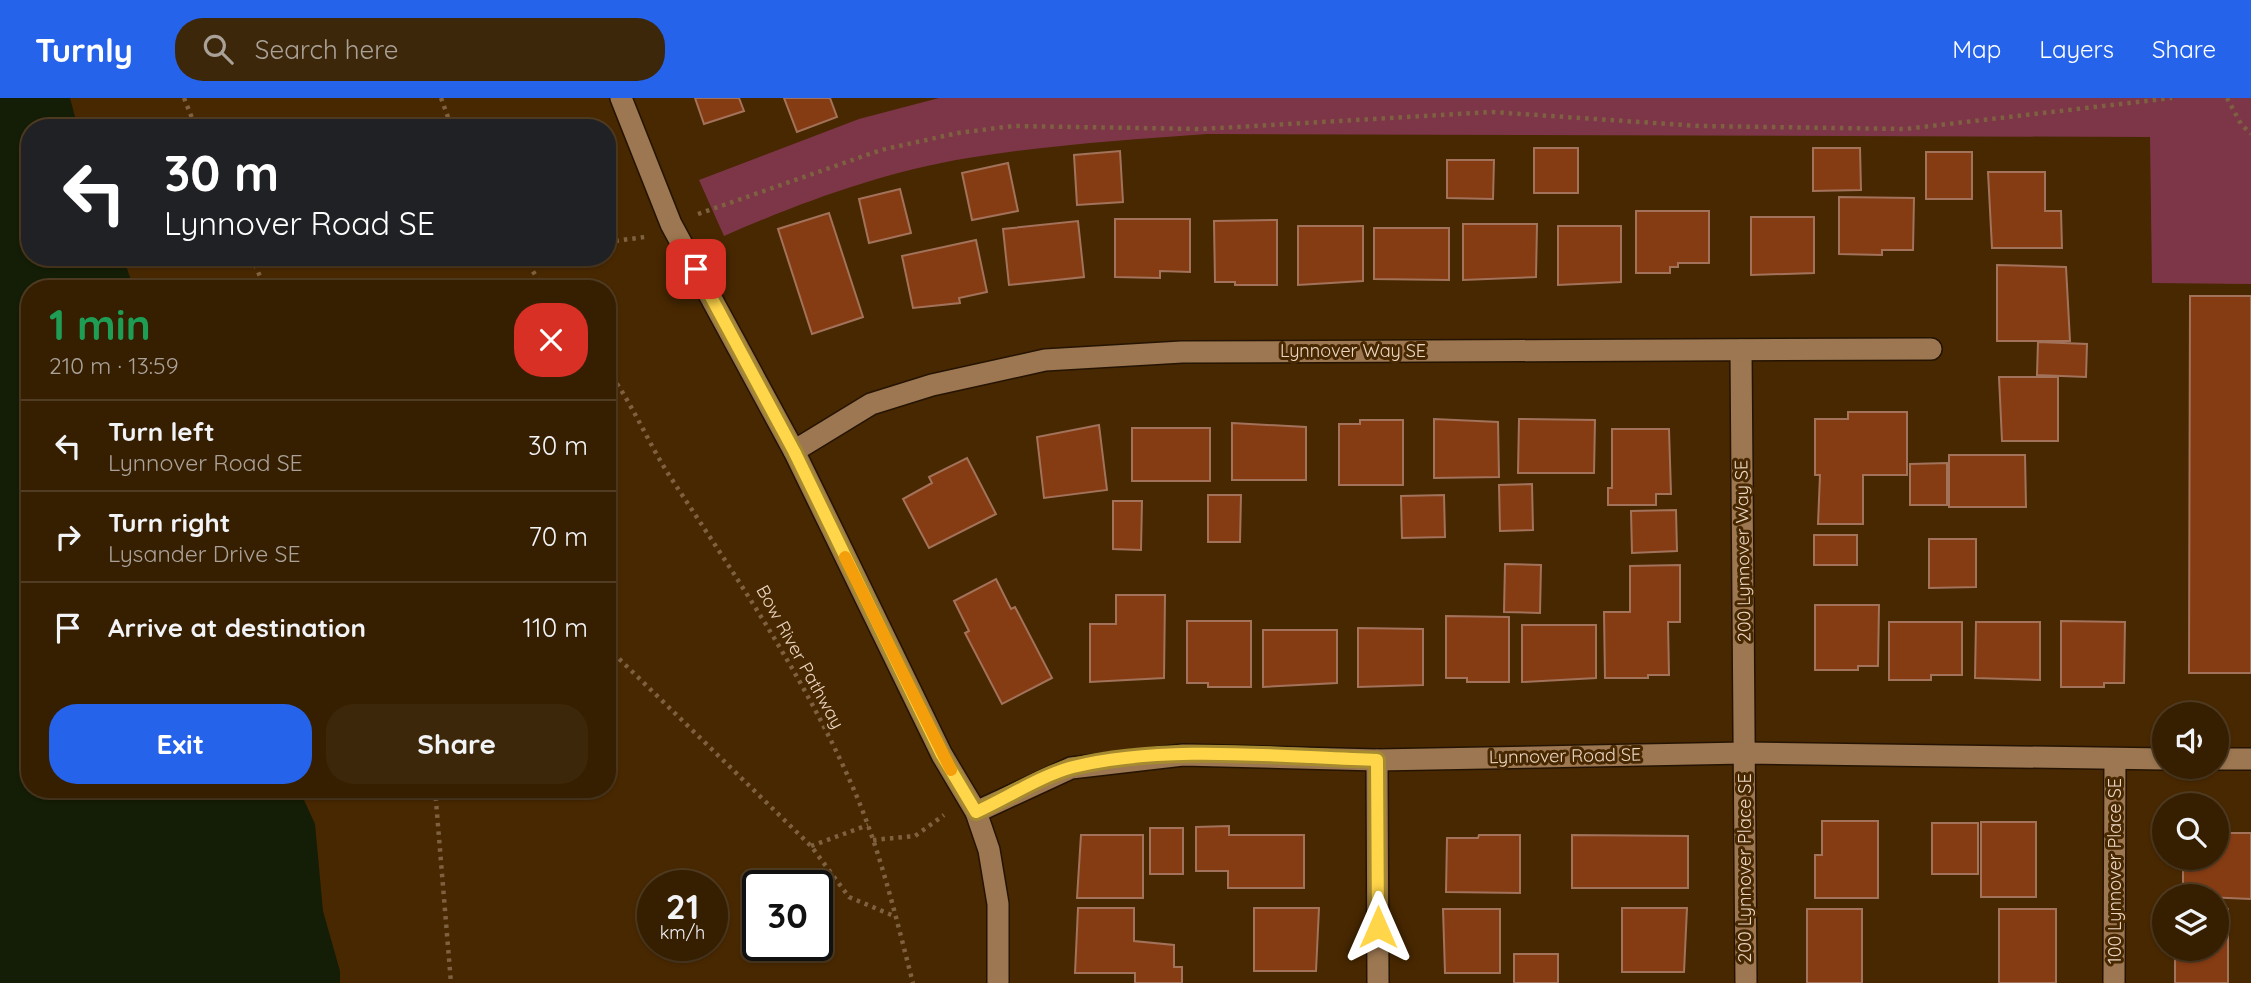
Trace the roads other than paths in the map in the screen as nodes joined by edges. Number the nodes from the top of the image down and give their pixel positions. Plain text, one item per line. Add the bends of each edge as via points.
1 (621, 98) edge
2 (1931, 349) dead end
3 (1741, 350) junction
4 (794, 451) junction
5 (1745, 753) junction
6 (2152, 759) edge
7 (2229, 759) edge
8 (2251, 759) edge
9 (1377, 760) junction
10 (2115, 760) junction
11 (972, 805) junction
12 (998, 983) edge
13 (1378, 983) edge
14 (1746, 983) edge
15 (2114, 983) edge

1 - 4 street via 671,224
2 - 3 street, Lynnover Way SE
3 - 4 street, Lynnover Way SE via 1182,352 1045,360 871,404
3 - 5 street, 200 Lynnover Way SE
4 - 11 street via 942,755
5 - 9 street, Lynnover Road SE
5 - 10 street, Lynnover Road SE
5 - 14 street, 200 Lynnover Place SE
6 - 10 street, Lynnover Road SE
7 - 8 street
9 - 11 street, Lynnover Road SE via 1183,755 1121,760 1071,768
9 - 13 street
10 - 15 street, 100 Lynnover Place SE
11 - 12 street via 989,849 998,904

